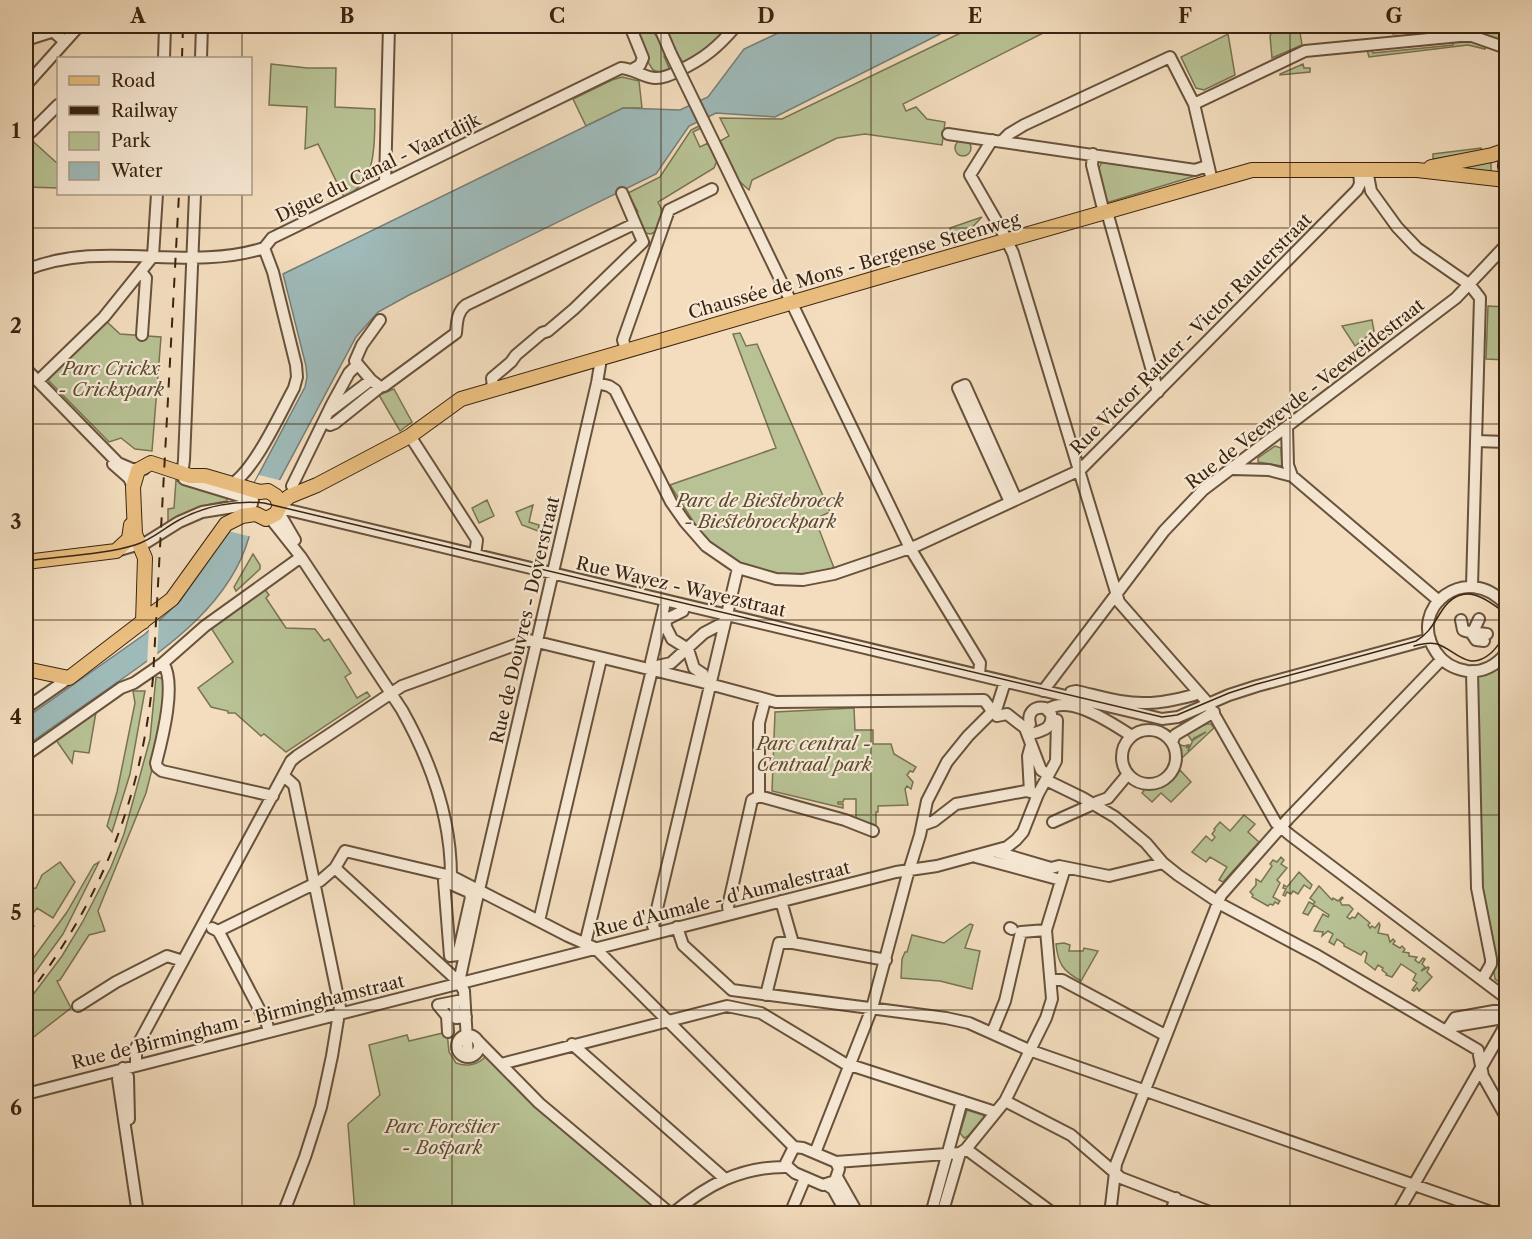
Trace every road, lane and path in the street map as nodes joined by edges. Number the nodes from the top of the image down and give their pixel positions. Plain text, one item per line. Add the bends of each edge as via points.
1 (79, 26) edge
2 (165, 26) edge
3 (202, 26) edge
4 (389, 26) edge
5 (630, 26) edge
6 (652, 26) edge
7 (659, 26) edge
8 (736, 26) edge
9 (26, 40) edge
10 (64, 41) junction
11 (1506, 48) edge
12 (669, 50) junction
13 (164, 57) edge
14 (201, 57) edge
15 (633, 69) junction
16 (26, 85) edge
17 (1194, 104) junction
18 (57, 106) edge
19 (31, 132) dead end
20 (948, 134) dead end
21 (997, 141) junction
22 (1506, 150) edge
23 (1094, 154) junction
24 (1506, 157) edge
25 (1208, 166) junction
26 (1363, 170) junction
27 (1417, 170) junction
28 (1506, 172) edge
29 (1506, 180) edge
30 (1212, 181) junction
31 (385, 183) junction
32 (712, 189) dead end
33 (622, 193) dead end
34 (156, 195) edge
35 (195, 195) edge
36 (1105, 208) junction
37 (634, 224) junction
38 (1007, 240) junction
39 (643, 242) junction
40 (657, 244) junction
41 (1506, 245) edge
42 (264, 248) junction
43 (153, 256) junction
44 (194, 257) junction
45 (26, 270) edge
46 (141, 272) junction
47 (1470, 285) junction
48 (790, 303) junction
49 (380, 320) dead end
50 (142, 335) dead end
51 (626, 350) junction
52 (598, 358) junction
53 (357, 365) junction
54 (26, 369) edge
55 (370, 380) junction
56 (38, 381) junction
57 (597, 383) junction
58 (380, 387) junction
59 (493, 389) junction
60 (1158, 392) junction
61 (329, 411) junction
62 (330, 425) dead end
63 (1287, 427) junction
64 (410, 436) junction
65 (1476, 441) junction
66 (1506, 442) edge
67 (107, 453) junction
68 (139, 469) junction
69 (1233, 469) junction
70 (181, 470) junction
71 (1080, 470) junction
72 (1292, 476) junction
73 (324, 480) junction
74 (232, 484) junction
75 (292, 486) junction
76 (133, 487) junction
77 (1013, 501) junction
78 (263, 504) junction
79 (134, 517) junction
80 (139, 545) junction
81 (910, 548) junction
82 (116, 551) junction
83 (475, 555) junction
84 (302, 557) junction
85 (26, 562) edge
86 (738, 568) junction
87 (553, 573) junction
88 (1472, 586) junction
89 (1117, 593) junction
90 (1505, 599) edge
91 (1439, 601) junction
92 (683, 611) dead end
93 (726, 618) junction
94 (666, 620) junction
95 (142, 622) junction
96 (1486, 637) dead end
97 (1430, 639) junction
98 (537, 643) junction
99 (1467, 648) dead end
100 (688, 649) junction
101 (1506, 653) edge
102 (601, 659) junction
103 (1442, 659) junction
104 (163, 663) junction
105 (658, 668) junction
106 (26, 669) edge
107 (1472, 671) junction
108 (45, 673) junction
109 (974, 674) junction
110 (69, 678) junction
111 (706, 682) junction
112 (1005, 682) junction
113 (56, 687) junction
114 (1043, 691) junction
115 (391, 693) junction
116 (1194, 695) dead end
117 (1067, 696) junction
118 (765, 700) junction
119 (1163, 702) junction
120 (26, 708) edge
121 (1211, 708) junction
122 (1047, 710) junction
123 (1031, 712) junction
124 (998, 714) junction
125 (1162, 717) junction
126 (1058, 720) dead end
127 (1144, 720) dead end
128 (1157, 731) junction
129 (1028, 736) junction
130 (1132, 736) junction
131 (1172, 742) junction
132 (26, 755) edge
133 (1128, 774) junction
134 (284, 776) junction
135 (1038, 782) junction
136 (273, 796) junction
137 (759, 796) junction
138 (1052, 823) dead end
139 (923, 825) junction
140 (1281, 827) junction
141 (873, 831) dead end
142 (993, 851) junction
143 (973, 856) junction
144 (1163, 863) junction
145 (335, 867) junction
146 (1065, 868) junction
147 (909, 869) junction
148 (1061, 880) junction
149 (315, 883) junction
150 (450, 884) junction
151 (479, 890) junction
152 (782, 901) junction
153 (1218, 902) junction
154 (729, 914) junction
155 (539, 921) junction
156 (204, 924) junction
157 (677, 927) junction
158 (1046, 930) junction
159 (219, 931) junction
160 (656, 933) junction
161 (568, 936) junction
162 (793, 944) junction
163 (590, 946) junction
164 (565, 956) junction
165 (885, 960) junction
166 (183, 961) junction
167 (1051, 980) junction
168 (1482, 980) junction
169 (459, 982) junction
170 (766, 994) junction
171 (1503, 995) edge
172 (434, 1004) dead end
173 (78, 1006) dead end
174 (872, 1008) junction
175 (1503, 1010) edge
176 (1485, 1012) junction
177 (339, 1013) junction
178 (456, 1017) junction
179 (668, 1021) junction
180 (1451, 1028) junction
181 (269, 1032) junction
182 (451, 1032) dead end
183 (993, 1033) junction
184 (467, 1035) junction
185 (1165, 1035) junction
186 (478, 1041) junction
187 (572, 1044) junction
188 (1029, 1050) junction
189 (501, 1064) junction
190 (136, 1065) junction
191 (850, 1065) junction
192 (1481, 1066) junction
193 (123, 1068) junction
194 (1145, 1090) junction
195 (26, 1094) edge
196 (962, 1101) junction
197 (1005, 1101) junction
198 (995, 1112) junction
199 (1506, 1117) edge
200 (794, 1148) junction
201 (963, 1151) junction
202 (815, 1153) junction
203 (947, 1153) junction
204 (836, 1162) junction
205 (788, 1167) junction
206 (1115, 1173) junction
207 (837, 1177) junction
208 (724, 1178) junction
209 (805, 1178) junction
210 (1413, 1183) junction
211 (827, 1185) junction
212 (1176, 1198) junction
213 (138, 1214) edge
214 (284, 1214) edge
215 (671, 1214) edge
216 (790, 1214) edge
217 (847, 1214) edge
218 (858, 1214) edge
219 (931, 1214) edge
220 (942, 1214) edge
221 (1054, 1214) edge
222 (1110, 1214) edge
223 (1170, 1214) edge
224 (1215, 1214) edge
225 (1397, 1214) edge
226 (1497, 1214) edge

1 - 10 street
2 - 13 street
3 - 14 street
4 - 31 street
5 - 15 street via 643,58
6 - 12 street
7 - 12 street
8 - 15 street via 702,60 666,77 651,78
9 - 10 street via 51,32
10 - 16 street
11 - 17 street via 1472,36 1460,36 1305,51
12 - 48 street, bridge
15 - 31 street, Digue du Canal - Vaartdijk via 621,68
17 - 21 street via 1170,57
17 - 25 street
18 - 19 street
20 - 21 street
21 - 23 street
21 - 38 street via 970,175
22 - 27 main road, Chaussée de Mons - Bergense Steenweg
23 - 25 street via 1195,170
23 - 36 street via 1092,165
24 - 28 main road
25 - 30 street
26 - 27 main road, Chaussée de Mons - Bergense Steenweg
26 - 30 main road, Chaussée de Mons - Bergense Steenweg via 1252,170
26 - 47 street via 1371,191 1396,227 1417,248
26 - 60 street, Rue Victor Rauter - Victor Rauterstraat via 1357,190
27 - 29 main road, Chaussée de Mons - Bergense Steenweg
30 - 36 main road, Chaussée de Mons - Bergense Steenweg
31 - 42 street, Digue du Canal - Vaartdijk via 272,238
32 - 40 street via 669,210
33 - 37 street
34 - 43 street
35 - 44 street
36 - 38 main road, Chaussée de Mons - Bergense Steenweg
36 - 60 street
37 - 39 street
37 - 58 street via 466,305 458,316 456,333
38 - 48 main road, Chaussée de Mons - Bergense Steenweg
38 - 71 street
39 - 40 street
39 - 59 street via 574,309 492,378
40 - 51 street via 623,340
41 - 47 street, Rue de Veeweyde - Veeweidestraat
42 - 44 street via 242,255
42 - 74 street, Digue du Canal - Vaartdijk via 297,376 251,464
43 - 44 street
43 - 45 street via 90,255
43 - 46 street
44 - 70 street
46 - 50 street via 146,278
46 - 56 street via 104,317
47 - 63 street, Rue de Veeweyde - Veeweidestraat
47 - 65 street via 1480,298
48 - 51 main road, Chaussée de Mons - Bergense Steenweg
48 - 81 street
49 - 53 street via 357,355
51 - 52 main road, Chaussée de Mons - Bergense Steenweg
52 - 57 street, Rue de Douvres - Doverstraat
52 - 59 main road, Chaussée de Mons - Bergense Steenweg
53 - 55 street
53 - 61 street
54 - 56 street
55 - 58 street
55 - 61 street
56 - 67 street
57 - 86 street, Rue Victor Rauter - Victor Rauterstraat via 615,390 685,522 706,546
57 - 87 street, Rue de Douvres - Doverstraat
58 - 62 street
59 - 64 main road, Chaussée de Mons - Bergense Steenweg via 461,399
60 - 71 street, Rue Victor Rauter - Victor Rauterstraat
61 - 75 street
63 - 69 street, Rue de Veeweyde - Veeweidestraat
63 - 72 street
64 - 73 main road, Chaussée de Mons - Bergense Steenweg
64 - 83 street via 477,540
65 - 66 street
65 - 88 street
67 - 68 street, Rue Wayez - Wayezstraat via 124,466
67 - 70 street via 126,462 152,459
67 - 76 street
68 - 70 main road via 151,463
68 - 76 main road
68 - 78 street, Rue Wayez - Wayezstraat via 152,468
69 - 72 street via 1269,470
69 - 89 street, Rue de Veeweyde - Veeweidestraat via 1203,490 1164,531
70 - 74 main road via 190,476
71 - 77 street, Rue Victor Rauter - Victor Rauterstraat
71 - 89 street
72 - 91 street
73 - 75 main road, Chaussée de Mons - Bergense Steenweg
73 - 78 main road, Chaussée de Mons - Bergense Steenweg
74 - 78 main road
75 - 78 main road, Chaussée de Mons - Bergense Steenweg
76 - 79 main road
77 - 77 street via 965,385 958,388
77 - 81 street, Rue Victor Rauter - Victor Rauterstraat
78 - 80 street via 191,516
78 - 83 street, Rue Wayez - Wayezstraat
78 - 84 street
78 - 95 main road via 230,522 172,599
79 - 80 main road
79 - 82 main road via 129,539
80 - 82 street
80 - 95 main road via 145,558
81 - 86 street, Rue Victor Rauter - Victor Rauterstraat via 834,574 802,580 776,579
81 - 109 street via 980,663
82 - 85 main road
83 - 87 street, Rue Wayez - Wayezstraat
84 - 104 street via 205,626
84 - 115 street
86 - 93 street
87 - 93 street, Rue Wayez - Wayezstraat
87 - 98 street, Rue de Douvres - Doverstraat
88 - 90 street
88 - 91 street via 1452,591
89 - 114 street, Rue de Veeweyde - Veeweidestraat
89 - 121 street via 1119,602
91 - 97 street via 1430,618
92 - 94 street
93 - 100 street
93 - 109 street, Rue Wayez - Wayezstraat
93 - 111 street
94 - 100 street via 672,639
94 - 105 street via 664,607 651,662 652,667
95 - 110 main road
96 - 99 street via 1476,640 1471,624
97 - 103 street
97 - 121 street via 1257,686
98 - 102 street
98 - 115 street via 523,641 410,682
98 - 151 street, Rue de Douvres - Doverstraat
100 - 105 street
100 - 111 street via 694,668
101 - 107 street via 1494,664
102 - 105 street
102 - 155 street
103 - 107 street via 1455,668
103 - 140 street
104 - 132 street
104 - 136 street via 168,669 168,684 158,767
105 - 111 street
105 - 163 street
106 - 108 main road
107 - 168 street via 1477,888 1493,967
108 - 110 main road
108 - 113 street
109 - 112 street, Rue Wayez - Wayezstraat
110 - 113 street
111 - 118 street
111 - 160 street via 656,913
112 - 114 street, Rue Wayez - Wayezstraat
112 - 124 street
113 - 120 street
114 - 117 street, Rue Wayez - Wayezstraat
115 - 134 street via 297,756
115 - 150 street via 415,734 435,783 446,831
116 - 119 street
117 - 119 street via 1076,691 1124,702
117 - 122 street
117 - 125 street
117 - 130 street via 1091,705
118 - 124 street via 789,704 984,700
118 - 137 street via 759,723
119 - 125 street
119 - 125 street via 1146,712
121 - 125 street via 1174,718
121 - 131 street via 1175,735
121 - 140 street
122 - 123 street via 1039,707
122 - 129 street via 1052,717 1050,726
123 - 124 street
123 - 129 street
124 - 129 street
124 - 139 street via 968,736 947,762 927,801
125 - 128 street
126 - 135 street via 1056,761
127 - 128 street
128 - 130 street via 1142,730
128 - 131 street
129 - 135 street
129 - 135 street via 1028,756
130 - 133 street via 1122,756
131 - 133 street via 1176,758 1167,777 1147,784
133 - 138 street via 1108,798
134 - 136 street
134 - 149 street via 294,785
135 - 139 street via 1026,791 956,804
135 - 142 street, Rue d'Aumale - d'Aumalestraat via 1023,832 1004,848
135 - 144 street via 1056,785 1115,817
136 - 156 street
137 - 141 street
137 - 154 street via 752,800
139 - 147 street
140 - 153 street
140 - 168 street
142 - 143 street, Rue d'Aumale - d'Aumalestraat
142 - 146 street via 1051,868
143 - 147 street, Rue d'Aumale - d'Aumalestraat
143 - 148 street
144 - 146 street via 1109,876
144 - 153 street
145 - 149 street
145 - 150 street via 345,851
145 - 169 street
146 - 148 street
147 - 152 street, Rue d'Aumale - d'Aumalestraat
147 - 165 street
148 - 158 street
149 - 159 street
149 - 177 street
150 - 150 street via 444,881 450,956 458,956 468,895
150 - 151 street
151 - 155 street
151 - 169 street, Rue de Douvres - Doverstraat
152 - 154 street, Rue d'Aumale - d'Aumalestraat
152 - 162 street
153 - 180 street via 1437,1027
153 - 185 street
154 - 157 street, Rue d'Aumale - d'Aumalestraat
155 - 161 street
156 - 159 street
156 - 166 street
157 - 160 street, Rue d'Aumale - d'Aumalestraat
157 - 170 street via 683,945 732,990
158 - 167 street
158 - 183 street via 1015,930 1005,1002
159 - 181 street
160 - 163 street, Rue d'Aumale - d'Aumalestraat
161 - 163 street
161 - 164 street
162 - 165 street
162 - 170 street via 779,943
163 - 164 street, Rue d'Aumale - d'Aumalestraat
163 - 179 street
164 - 169 street, Rue d'Aumale - d'Aumalestraat
165 - 174 street
166 - 173 street via 167,956
166 - 190 street via 136,1048
167 - 185 street via 1062,980
167 - 188 street via 1052,999
168 - 171 street
169 - 177 street, Rue de Birmingham - Birminghamstraat
169 - 178 street via 464,988
170 - 174 street
171 - 176 street
172 - 178 street
174 - 183 street via 946,1018
174 - 191 street
175 - 176 street
175 - 180 street via 1497,1020
175 - 192 street via 1504,1026
176 - 180 street via 1455,1018
177 - 181 street, Rue de Birmingham - Birminghamstraat
177 - 214 street via 321,1107
178 - 178 street via 450,1000 438,1005
178 - 182 street via 458,1030
178 - 184 street
179 - 187 street
179 - 191 street via 727,1006 761,1013
179 - 200 street
180 - 192 street via 1478,1050
181 - 190 street, Rue de Birmingham - Birminghamstraat
183 - 188 street
184 - 186 street
184 - 186 street via 457,1045 460,1053 468,1057 476,1054
185 - 194 street
186 - 189 street
187 - 189 street
187 - 208 street
188 - 194 street
188 - 197 street
189 - 215 street via 539,1103
190 - 193 street, Rue de Birmingham - Birminghamstraat
191 - 196 street
191 - 202 street
192 - 199 street
192 - 210 street
193 - 195 street, Rue de Birmingham - Birminghamstraat
193 - 213 street via 128,1077 128,1143
194 - 206 street
194 - 210 street
196 - 198 street
196 - 203 street
197 - 198 street
197 - 206 street via 1071,1135
198 - 201 street
200 - 202 street
200 - 205 street via 787,1158
201 - 203 street
201 - 220 street
201 - 221 street
202 - 204 street
203 - 204 street
203 - 219 street
204 - 207 street
205 - 208 street
205 - 209 street
206 - 212 street
206 - 222 street
207 - 211 street
207 - 218 street
208 - 215 street
209 - 211 street
209 - 216 street
210 - 225 street
210 - 226 street
211 - 217 street
212 - 223 street
212 - 224 street

